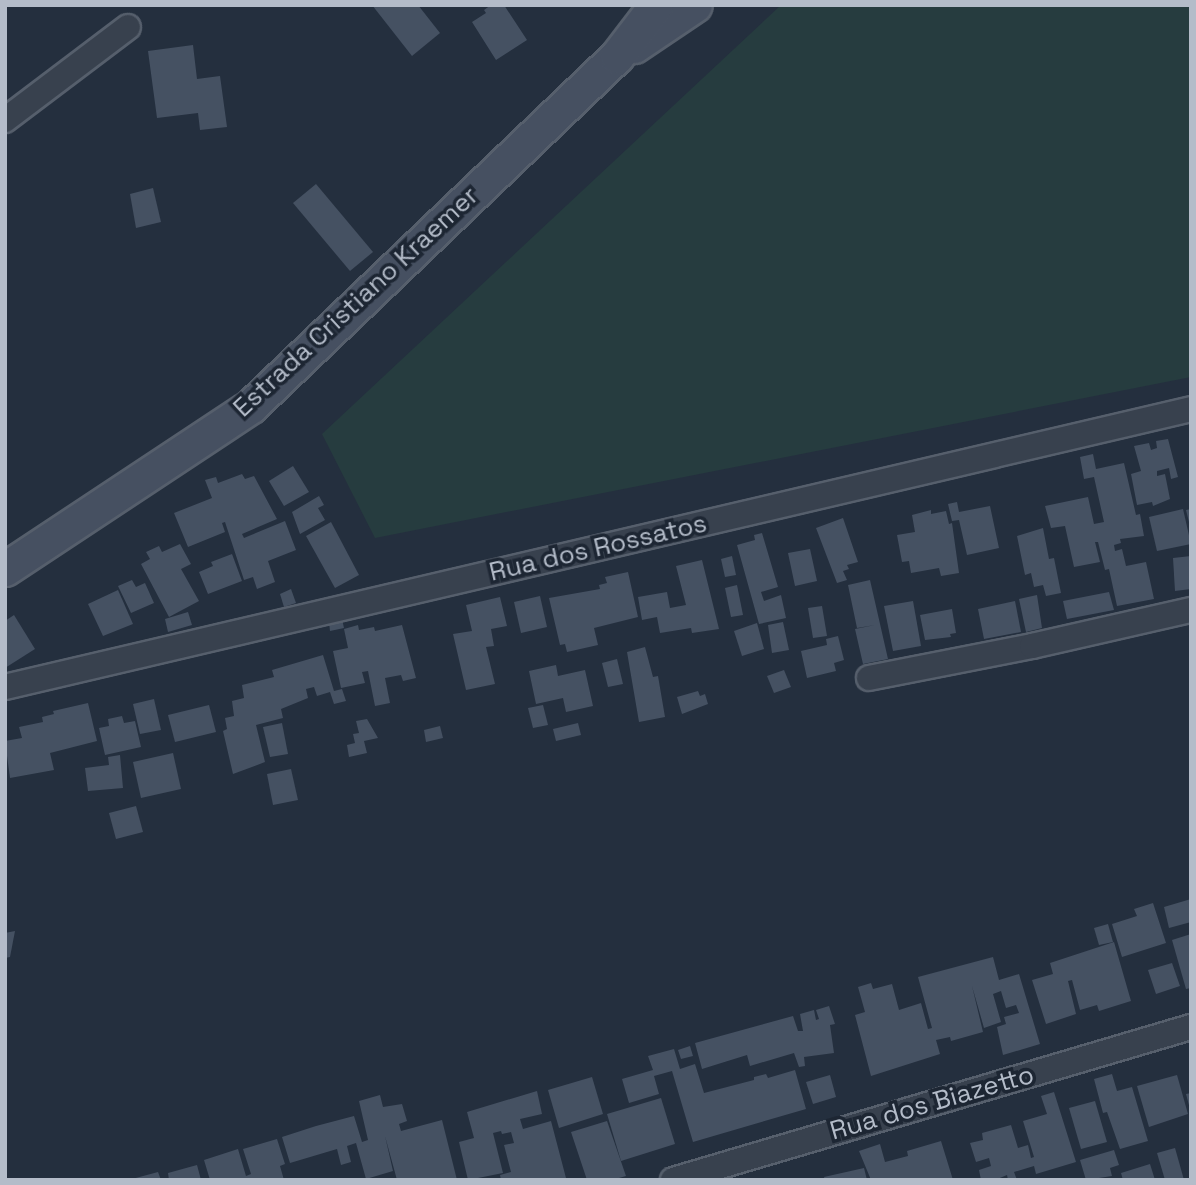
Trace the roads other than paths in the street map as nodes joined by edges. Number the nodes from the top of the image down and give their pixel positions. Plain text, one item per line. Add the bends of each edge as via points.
1 (656, 5) edge
2 (695, 5) edge
3 (128, 27) dead end
4 (617, 56) junction
5 (5, 120) edge
6 (1191, 409) edge
7 (5, 569) edge
8 (1191, 610) edge
9 (869, 678) dead end
10 (5, 687) edge
11 (1191, 1027) edge
12 (673, 1180) edge

1 - 4 main road, Estrada Cristiano Kraemer
2 - 4 main road, Estrada Cristiano Kraemer
3 - 5 street
4 - 7 main road, Estrada Cristiano Kraemer via 251,406
6 - 10 street, Rua dos Rossatos
8 - 9 street
11 - 12 street, Rua dos Biazetto

